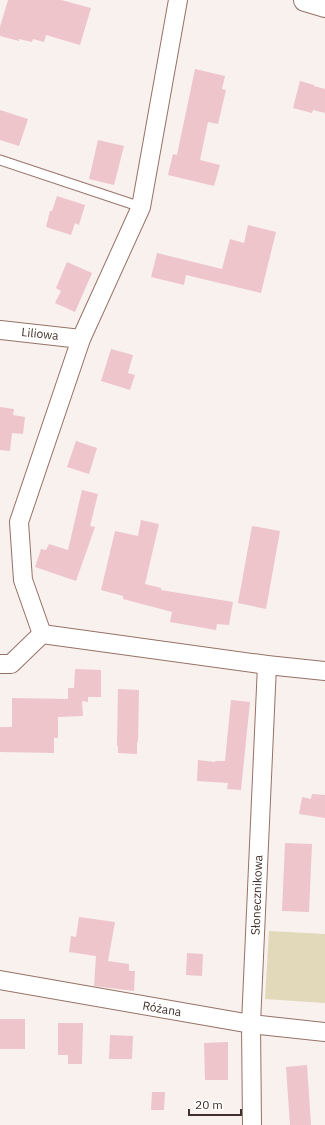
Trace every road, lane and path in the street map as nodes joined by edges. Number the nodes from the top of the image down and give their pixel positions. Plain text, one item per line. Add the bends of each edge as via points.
1 (178, 0) edge
2 (305, 0) edge
3 (325, 6) edge
4 (0, 160) edge
5 (141, 207) junction
6 (0, 330) edge
7 (81, 339) junction
8 (42, 634) junction
9 (0, 664) edge
10 (267, 665) junction
11 (325, 671) edge
12 (0, 980) edge
13 (251, 1024) junction
14 (325, 1032) edge
15 (252, 1125) edge

1 - 5 street
2 - 3 main road
4 - 5 lane
5 - 7 street
6 - 7 street, Liliowa
7 - 8 street via 19,522 23,580
8 - 9 street via 11,664
8 - 10 street
10 - 11 street
10 - 13 street, Słonecznikowa
12 - 13 street, Różana
13 - 14 street, Różana
13 - 15 street, Słonecznikowa

